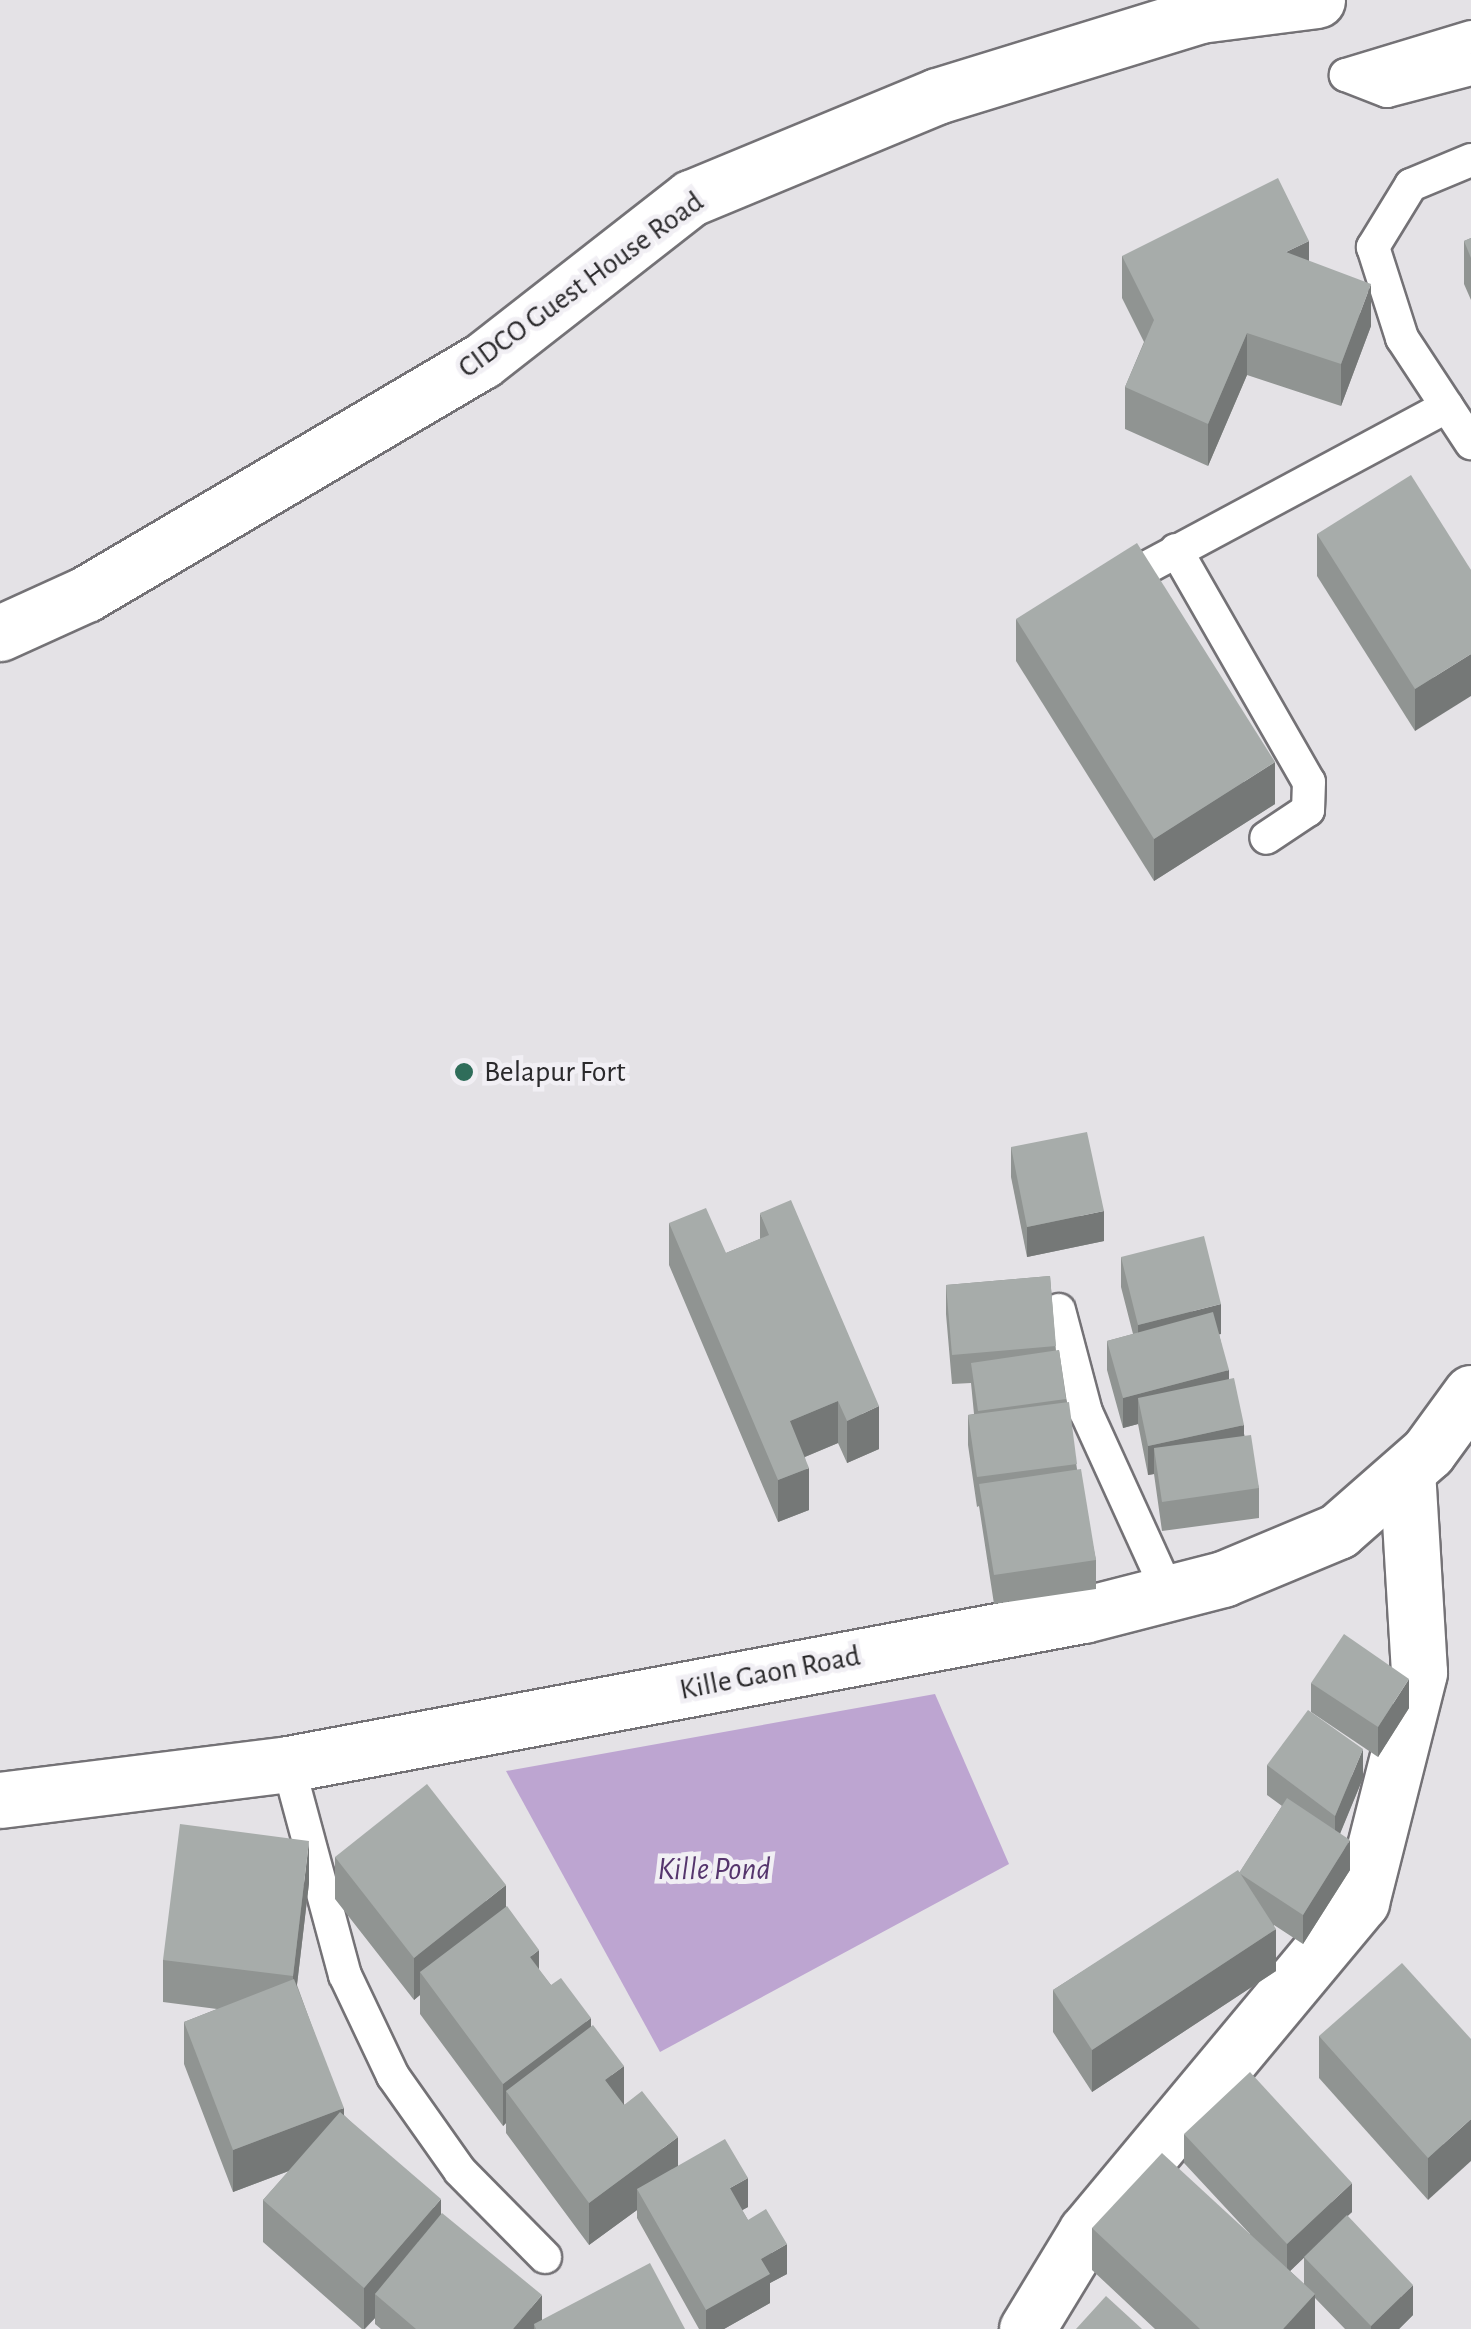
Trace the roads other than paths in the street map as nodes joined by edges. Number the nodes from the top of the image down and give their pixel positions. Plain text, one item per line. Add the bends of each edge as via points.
1 (1317, 0) edge
2 (1471, 38) edge
3 (1471, 68) edge
4 (1471, 160) edge
5 (1447, 406) junction
6 (1471, 443) edge
7 (1176, 550) junction
8 (1085, 601) edge
9 (0, 633) edge
10 (1266, 838) dead end
11 (1059, 1310) dead end
12 (1471, 1394) edge
13 (1406, 1472) junction
14 (1168, 1592) junction
15 (288, 1764) junction
16 (0, 1800) edge
17 (546, 2257) dead end
18 (1028, 2329) edge

1 - 9 street, CIDCO Guest House Road via 1200,15 937,96 691,198 482,361 119,575
2 - 3 lane via 1346,75 1387,92
4 - 5 lane via 1411,185 1373,247 1402,338
5 - 6 lane
5 - 7 lane
7 - 8 lane
7 - 10 lane via 1309,782 1308,810
11 - 14 lane via 1086,1412
12 - 13 street, Kille Gaon Road
13 - 14 street, Kille Gaon Road via 1338,1531 1223,1579
13 - 18 street via 1419,1672 1361,1902 1086,2232
14 - 15 street, Kille Gaon Road via 1083,1615
15 - 16 street, Kille Gaon Road
15 - 17 lane via 345,1975 393,2076 460,2171

